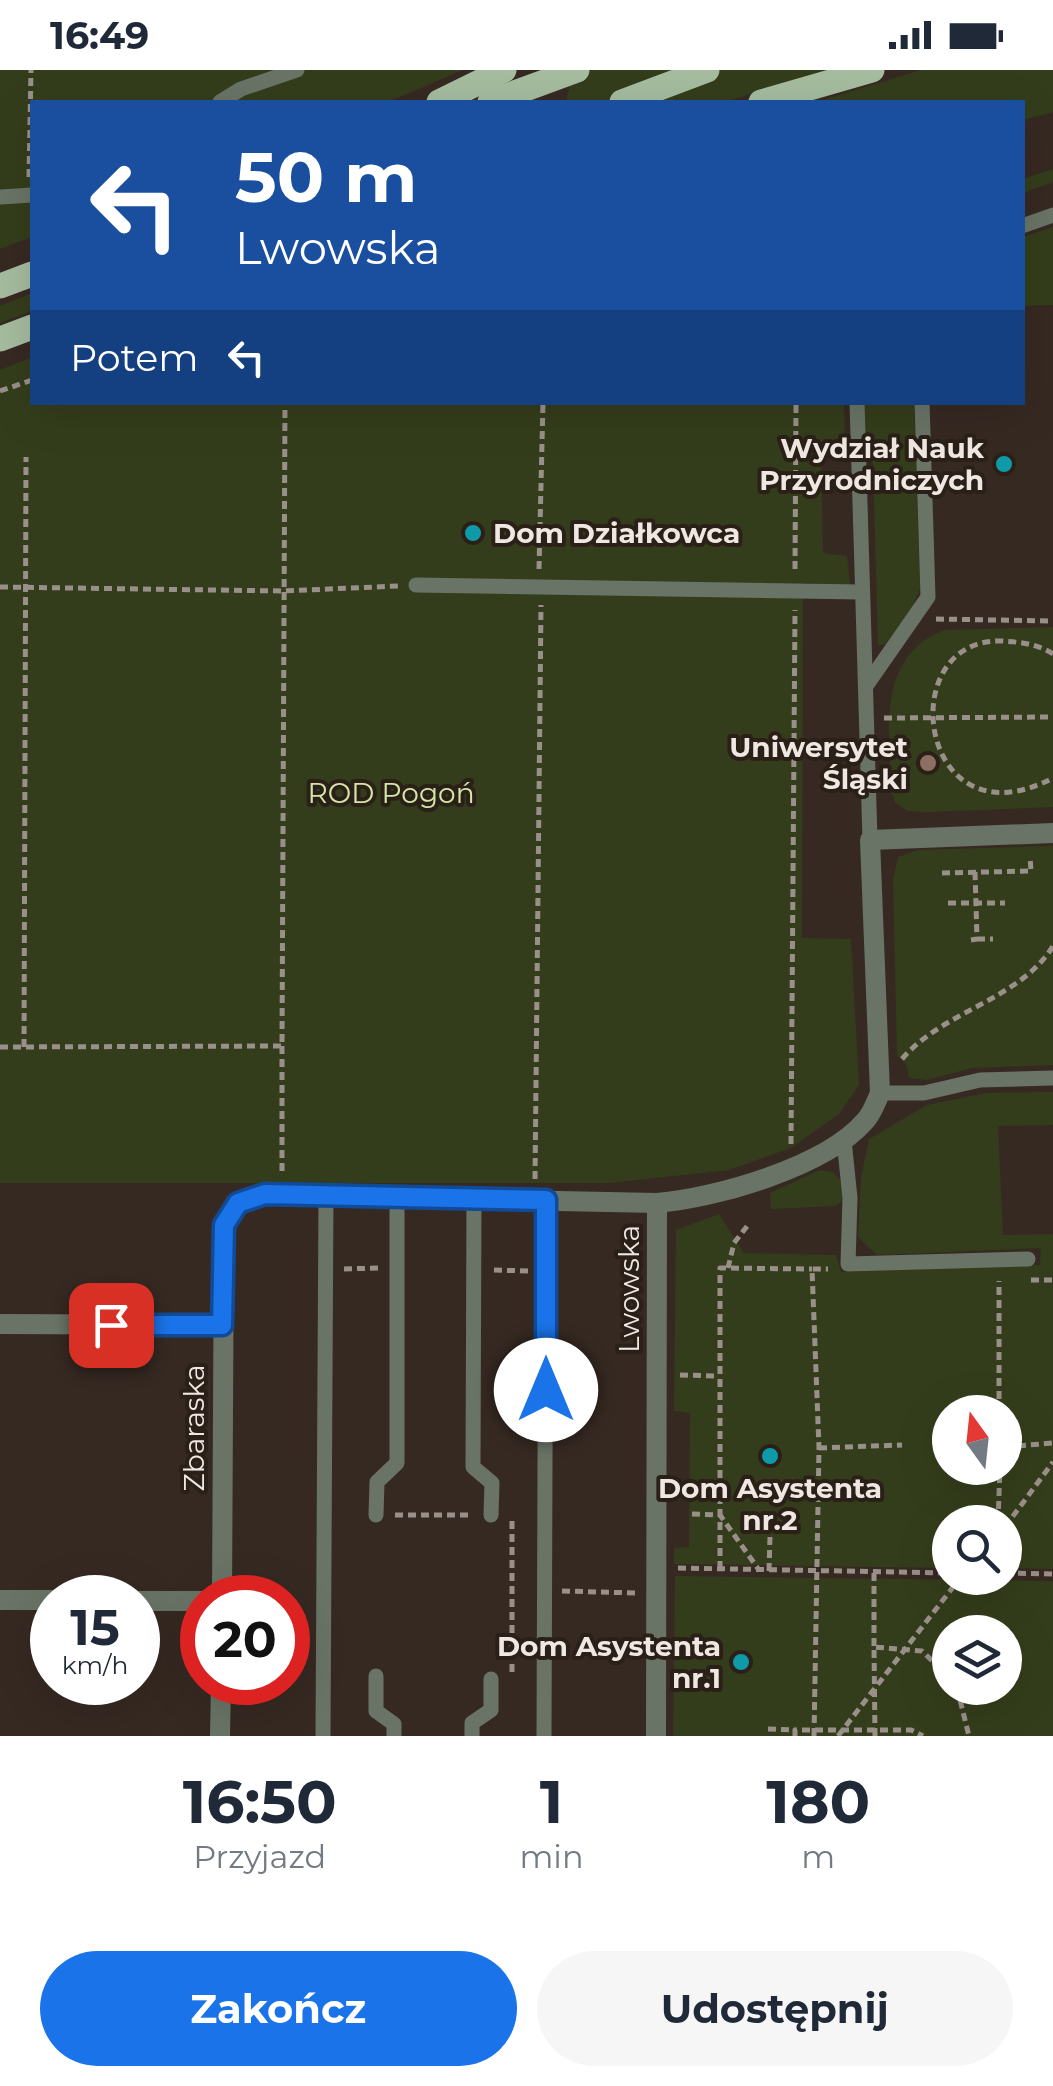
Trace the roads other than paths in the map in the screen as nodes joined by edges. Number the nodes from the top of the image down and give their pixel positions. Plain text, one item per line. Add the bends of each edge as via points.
1 (297, 70) edge
2 (504, 70) edge
3 (577, 70) edge
4 (707, 70) edge
5 (872, 70) edge
6 (223, 100) edge
7 (443, 100) edge
8 (495, 100) edge
9 (627, 100) edge
10 (768, 100) edge
11 (30, 195) edge
12 (0, 196) edge
13 (1053, 216) edge
14 (1025, 225) edge
15 (30, 275) edge
16 (0, 286) edge
17 (30, 328) edge
18 (0, 339) edge
19 (857, 405) edge
20 (922, 405) edge
21 (416, 585) road end
22 (861, 592) junction
23 (866, 686) junction
24 (1053, 833) edge
25 (870, 840) junction
26 (1053, 1078) edge
27 (880, 1093) junction
28 (844, 1140) junction
29 (540, 1192) junction
30 (326, 1196) junction
31 (397, 1197) junction
32 (474, 1198) junction
33 (238, 1203) joint
34 (657, 1203) junction
35 (1028, 1258) dead end
36 (0, 1324) edge
37 (222, 1325) junction
38 (376, 1515) road end
39 (492, 1515) road end
40 (222, 1575) edge
41 (0, 1600) edge
42 (30, 1600) edge
43 (376, 1676) dead end
44 (491, 1679) road end
45 (221, 1705) edge
46 (220, 1736) edge
47 (323, 1736) edge
48 (394, 1736) edge
49 (472, 1736) edge
50 (544, 1736) edge
51 (656, 1736) edge

1 - 6 lane
2 - 7 main road
3 - 8 main road
4 - 9 main road
5 - 10 main road
11 - 12 lane
13 - 14 lane
15 - 16 main road
17 - 18 main road
19 - 22 lane
20 - 23 lane via 928,597
21 - 22 lane
22 - 23 lane
23 - 25 lane
24 - 25 street
25 - 27 street
26 - 27 lane
27 - 28 street via 868,1119
28 - 34 street via 724,1191
28 - 35 lane via 848,1264
29 - 32 street, Lwowska
29 - 34 street, Lwowska
29 - 50 lane
30 - 31 street, Lwowska
30 - 33 street, Lwowska via 265,1194
30 - 47 lane
31 - 32 street, Lwowska
31 - 38 lane via 397,1463 377,1482
32 - 39 lane via 473,1467 492,1483
33 - 37 street, Zbaraska via 224,1225
34 - 51 street, Lwowska
36 - 37 street
37 - 40 street, Zbaraska
41 - 42 street
43 - 48 lane via 376,1710 394,1724
44 - 49 lane via 491,1710 472,1723
45 - 46 street

